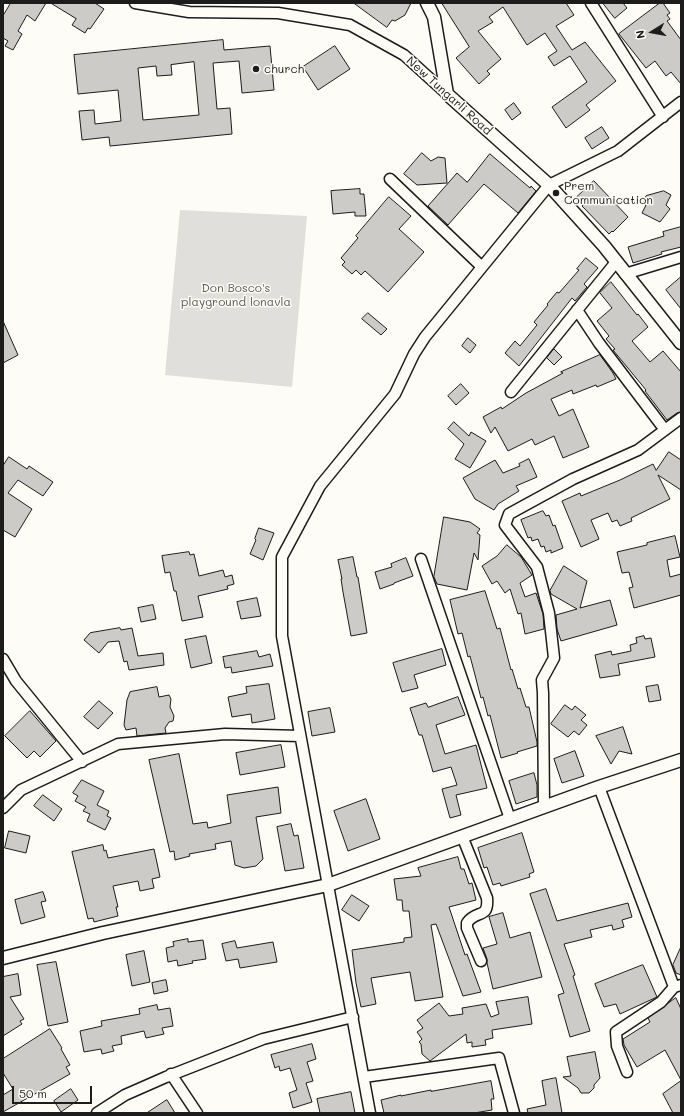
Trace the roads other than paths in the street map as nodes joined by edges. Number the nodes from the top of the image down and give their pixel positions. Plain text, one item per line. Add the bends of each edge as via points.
1 (135, 3) edge
2 (427, 3) edge
3 (592, 3) edge
4 (226, 8) edge
5 (447, 94) junction
6 (681, 102) edge
7 (663, 117) junction
8 (390, 179) dead end
9 (549, 185) junction
10 (681, 257) edge
11 (616, 262) junction
12 (482, 267) junction
13 (625, 274) junction
14 (577, 310) junction
15 (681, 343) edge
16 (511, 392) dead end
17 (681, 418) edge
18 (665, 430) junction
19 (421, 559) dead end
20 (3, 659) edge
21 (300, 736) junction
22 (681, 760) edge
23 (82, 762) junction
24 (599, 787) junction
25 (544, 807) junction
26 (3, 808) edge
27 (510, 819) junction
28 (462, 836) junction
29 (328, 885) junction
30 (3, 958) edge
31 (481, 961) dead end
32 (678, 986) edge
33 (353, 1017) junction
34 (628, 1072) dead end
35 (171, 1074) junction
36 (364, 1077) junction
37 (98, 1113) edge
38 (197, 1113) edge
39 (370, 1113) edge
40 (514, 1113) edge

1 - 4 street, New Tungarli Road via 189,12
2 - 5 street via 434,17
3 - 7 street
4 - 5 street, New Tungarli Road via 278,13 350,25 404,55
5 - 9 street, New Tungarli Road
6 - 7 street
7 - 9 street via 618,151
8 - 12 street
9 - 11 street, New Tungarli Road
9 - 12 street
10 - 13 street
11 - 13 street, New Tungarli Road
11 - 14 street
12 - 21 street via 425,337 395,394 320,486 282,557 282,636
13 - 15 street, New Tungarli Road
14 - 16 street
14 - 18 street
17 - 18 street
18 - 25 street via 638,450 573,479 509,514 505,525 538,567 549,613 554,658 542,680
19 - 27 street
20 - 23 street via 16,681
21 - 23 street via 225,734 118,744
21 - 29 street
22 - 24 street
23 - 26 street via 21,790
24 - 25 street
24 - 32 street
25 - 27 street
27 - 28 street
28 - 29 street
28 - 31 street via 487,898 486,911 467,923
29 - 30 street via 103,933
29 - 33 street
32 - 34 street via 661,1002 616,1032 617,1046
33 - 35 street via 263,1038
33 - 36 street
35 - 37 street via 125,1095
35 - 38 street
36 - 39 street
36 - 40 street via 499,1058

